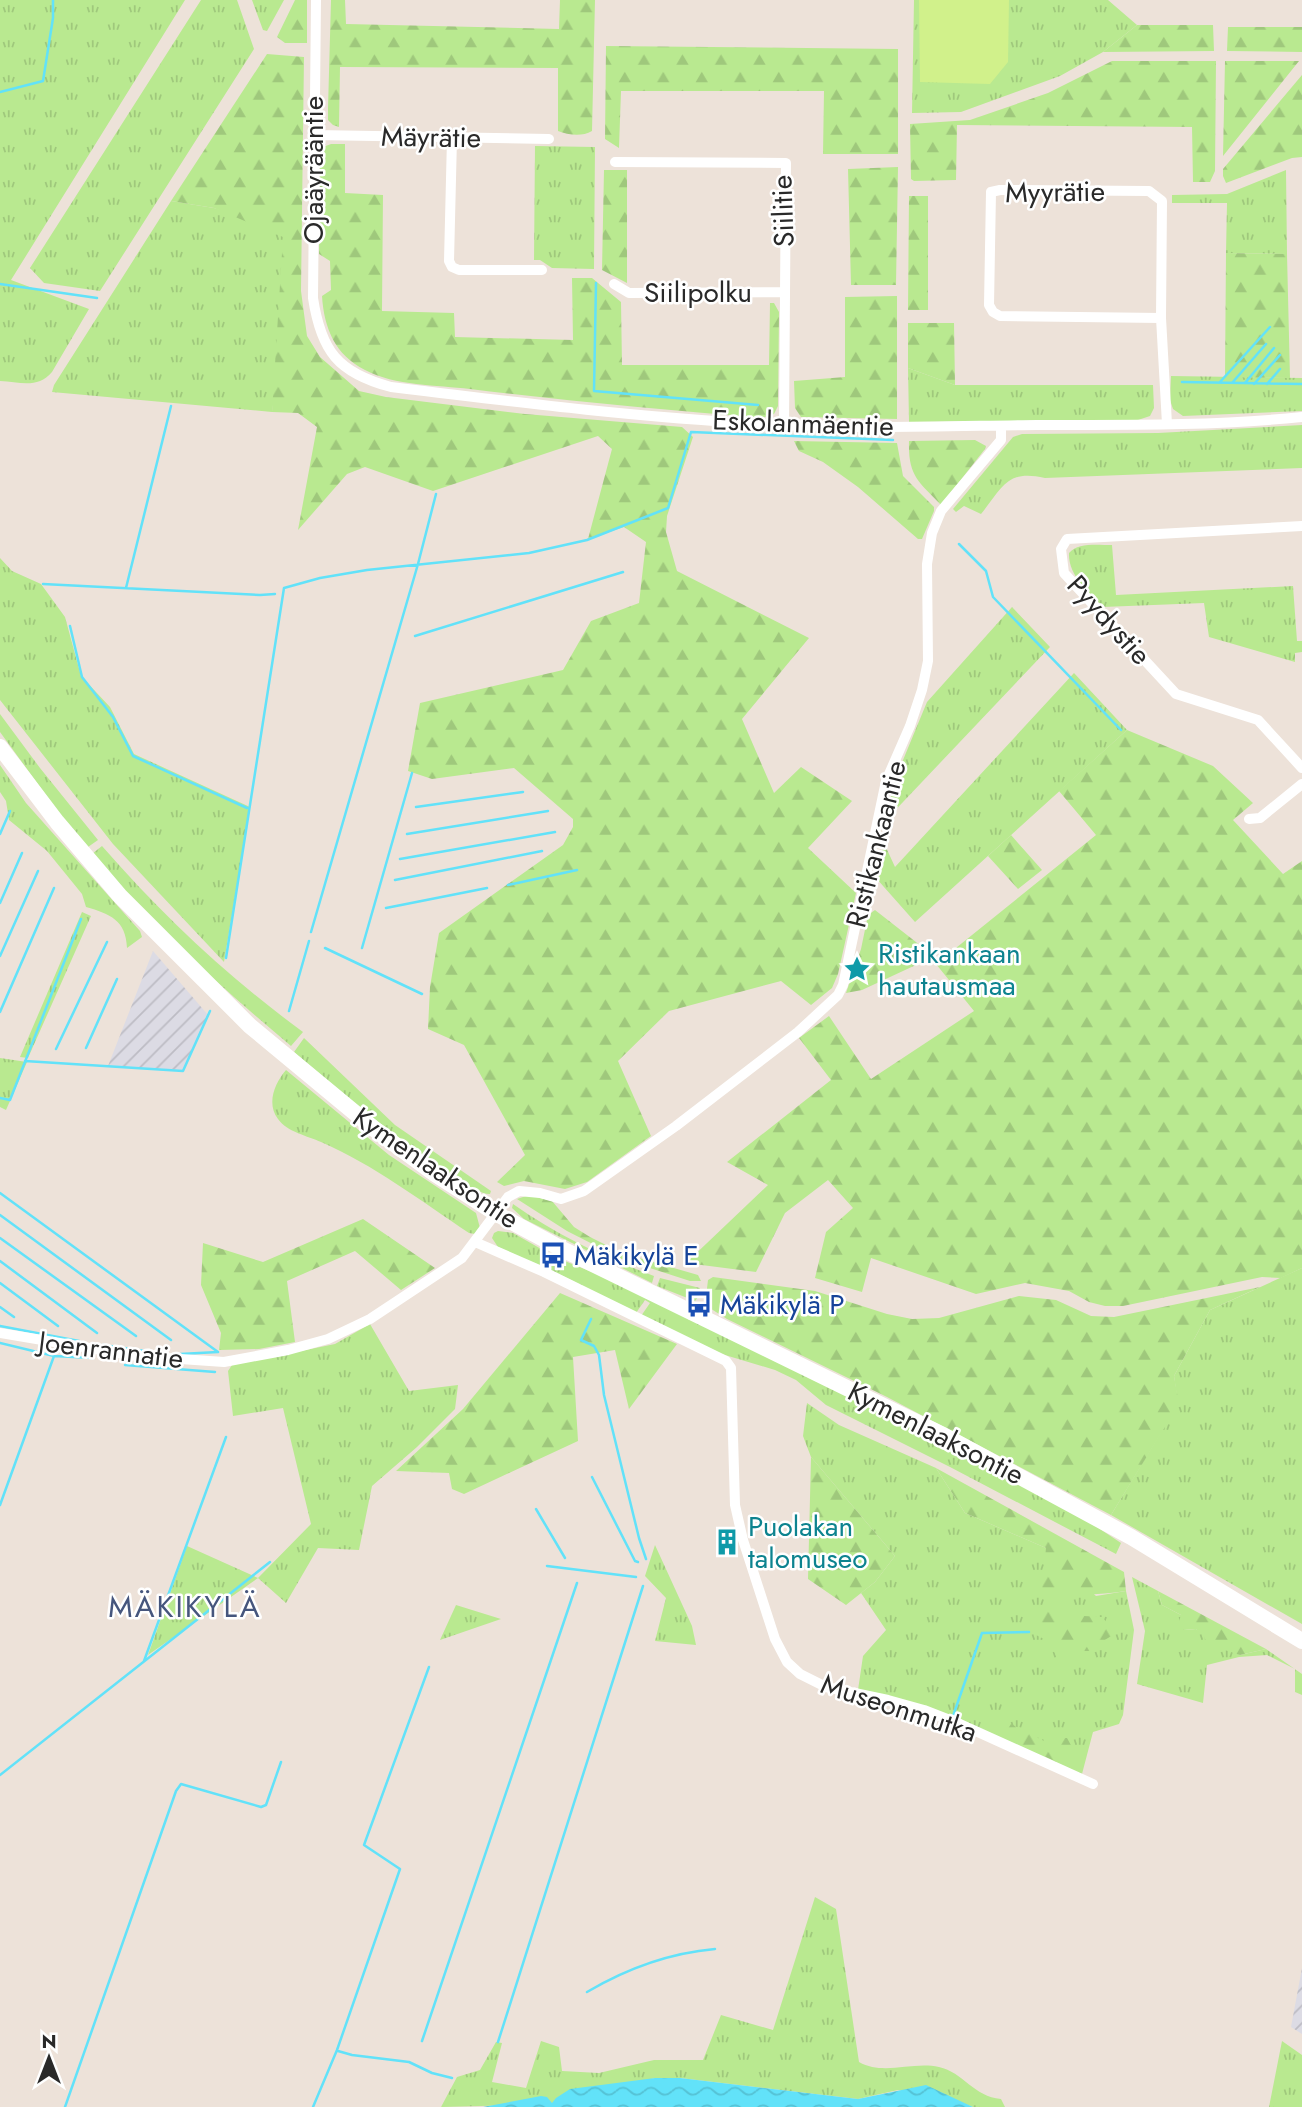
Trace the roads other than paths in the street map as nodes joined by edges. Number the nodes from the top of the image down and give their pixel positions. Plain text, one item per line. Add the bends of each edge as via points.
1 (316, 0) edge
2 (314, 135) junction
3 (452, 138) junction
4 (549, 139) dead end
5 (615, 162) dead end
6 (541, 270) dead end
7 (614, 284) dead end
8 (785, 292) junction
9 (1161, 318) junction
10 (322, 340) joint
11 (1302, 416) edge
12 (1167, 424) junction
13 (784, 425) junction
14 (1001, 426) junction
15 (1302, 526) edge
16 (0, 747) edge
17 (1302, 768) edge
18 (1302, 784) edge
19 (1249, 819) dead end
20 (497, 1214) junction
21 (475, 1242) junction
22 (0, 1333) edge
23 (1302, 1641) edge
24 (1093, 1784) dead end

1 - 2 street, Ojaäyrääntie
2 - 3 street, Mäyrätie
2 - 10 street, Ojaäyrääntie via 313,298
3 - 4 street, Mäyrätie
3 - 6 street via 452,267
5 - 8 street, Siilitie via 786,163
7 - 8 street, Siilipolku via 629,293
8 - 13 street, Siilitie
9 - 9 street, Myyrätie via 1162,201 1157,195 1149,191 991,192 989,305 993,312 1000,316
9 - 12 street, Myyrätie
10 - 13 street, Eskolanmäentie via 354,373 391,387 581,410
11 - 12 street, Eskolanmäentie
12 - 14 street, Eskolanmäentie
13 - 14 street, Eskolanmäentie
14 - 20 street, Ristikankaantie via 1001,440 941,511 928,545 928,661 910,726 886,781 838,995 676,1126 583,1191 561,1199 519,1191 508,1197
15 - 17 street, Pyydystie via 1067,539 1061,549 1064,573 1175,694 1258,720
16 - 20 main road, Kymenlaaksontie via 120,896 250,1026 378,1132
18 - 19 street via 1261,818
20 - 21 street, Joenrannatie
20 - 23 main road, Kymenlaaksontie via 946,1436 1131,1537
21 - 22 street, Joenrannatie via 462,1258 370,1319 328,1339 288,1350 224,1362 137,1356
21 - 24 street, Museonmutka via 726,1361 731,1368 735,1505 775,1639 793,1669 826,1687 888,1700 960,1724

